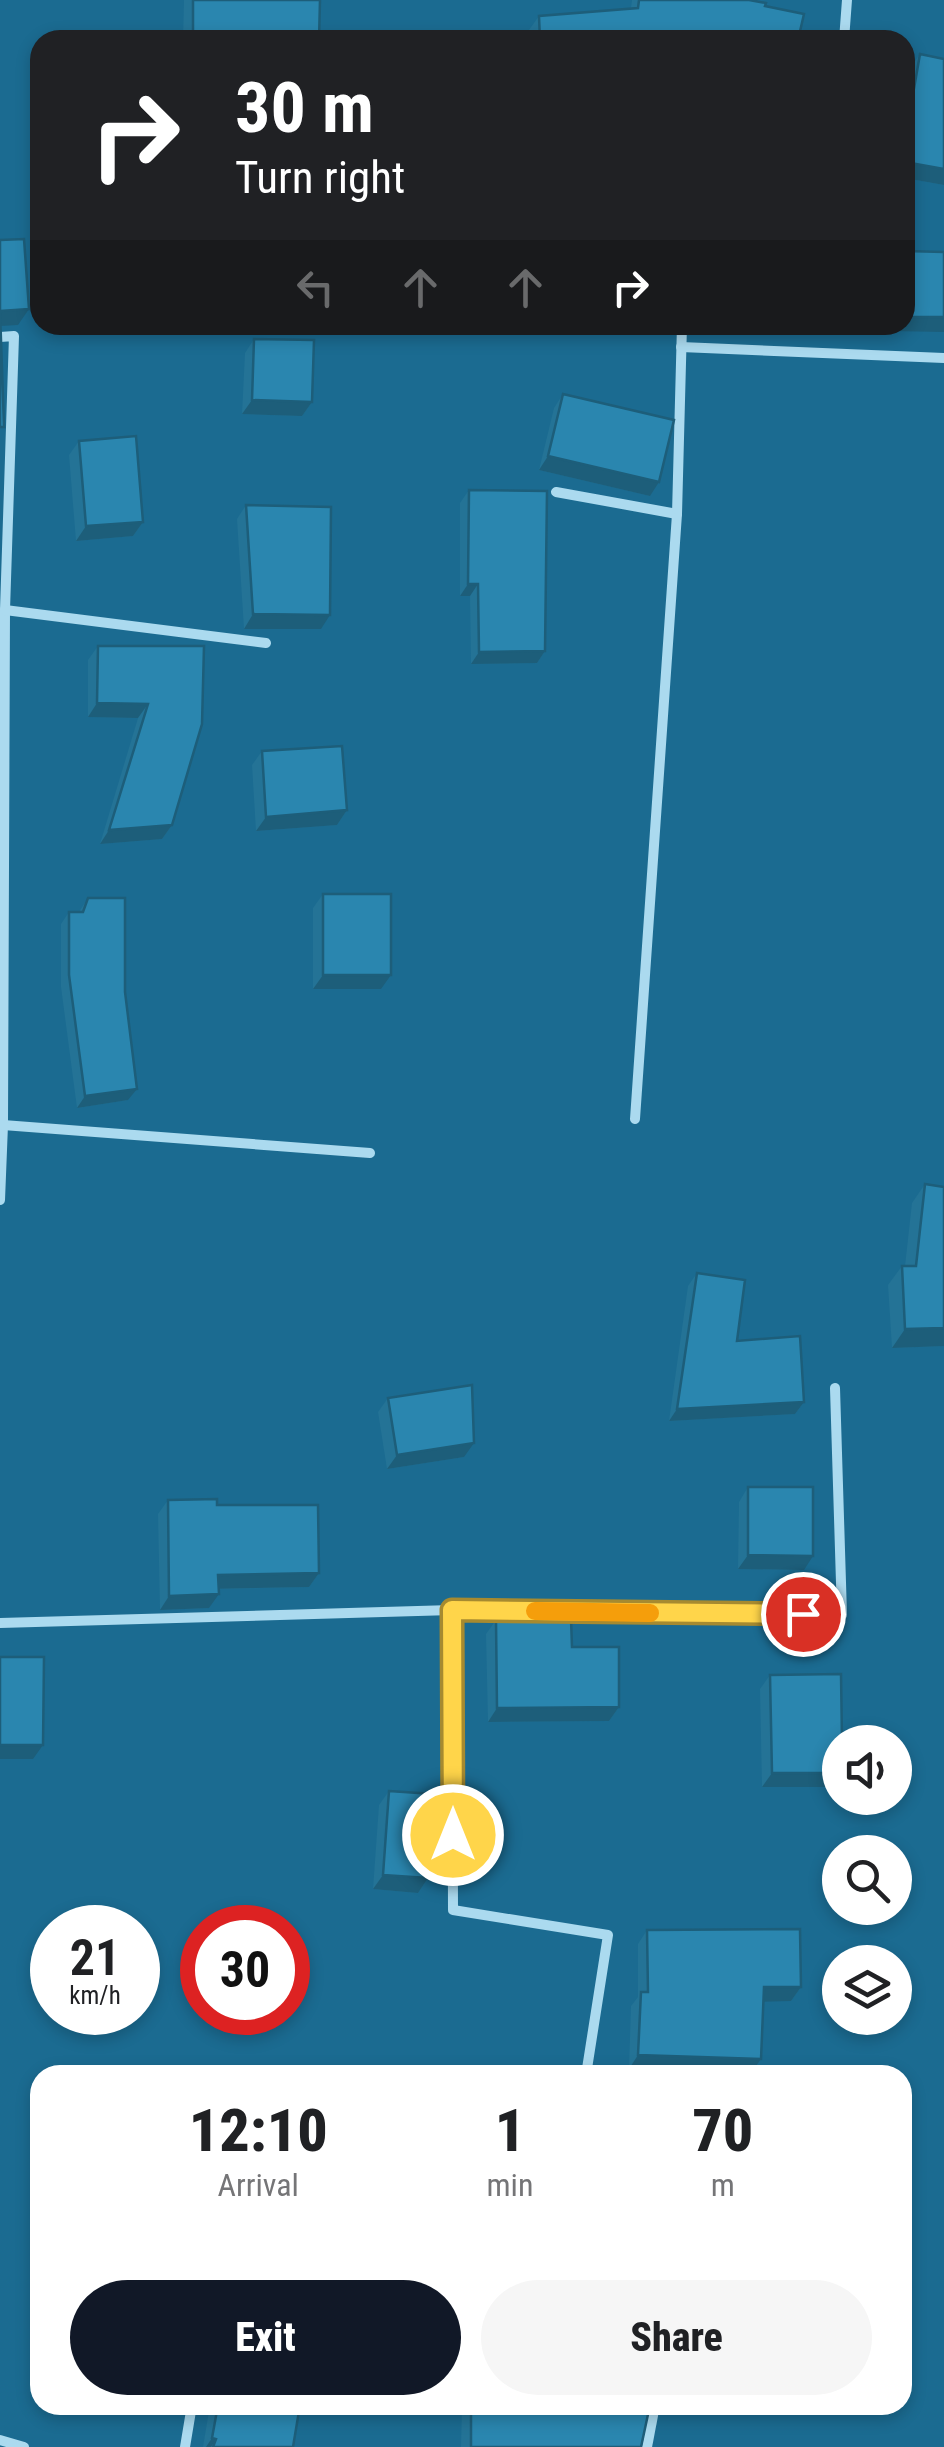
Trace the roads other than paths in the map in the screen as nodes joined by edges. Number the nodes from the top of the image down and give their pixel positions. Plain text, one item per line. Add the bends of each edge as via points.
1 (847, 0) edge
2 (845, 30) edge
3 (682, 335) edge
4 (0, 337) edge
5 (681, 347) junction
6 (944, 358) edge
7 (556, 492) dead end
8 (677, 514) junction
9 (5, 610) junction
10 (266, 643) edge
11 (635, 1119) dead end
12 (3, 1125) junction
13 (370, 1153) dead end
14 (0, 1200) edge
15 (835, 1388) dead end
16 (452, 1610) junction
17 (0, 1623) edge
18 (588, 2065) edge
19 (190, 2415) edge
20 (653, 2415) edge
21 (0, 2440) edge
22 (24, 2447) edge
23 (185, 2447) edge
24 (647, 2447) edge

1 - 2 street
3 - 5 street
4 - 9 street via 14,336
5 - 6 street
5 - 8 street
7 - 8 street
8 - 11 street
9 - 10 street
9 - 12 street
12 - 13 street
12 - 14 street
15 - 16 street via 842,1615
16 - 17 street
16 - 18 street via 454,1910 608,1935
19 - 23 street
20 - 24 street
21 - 22 street

